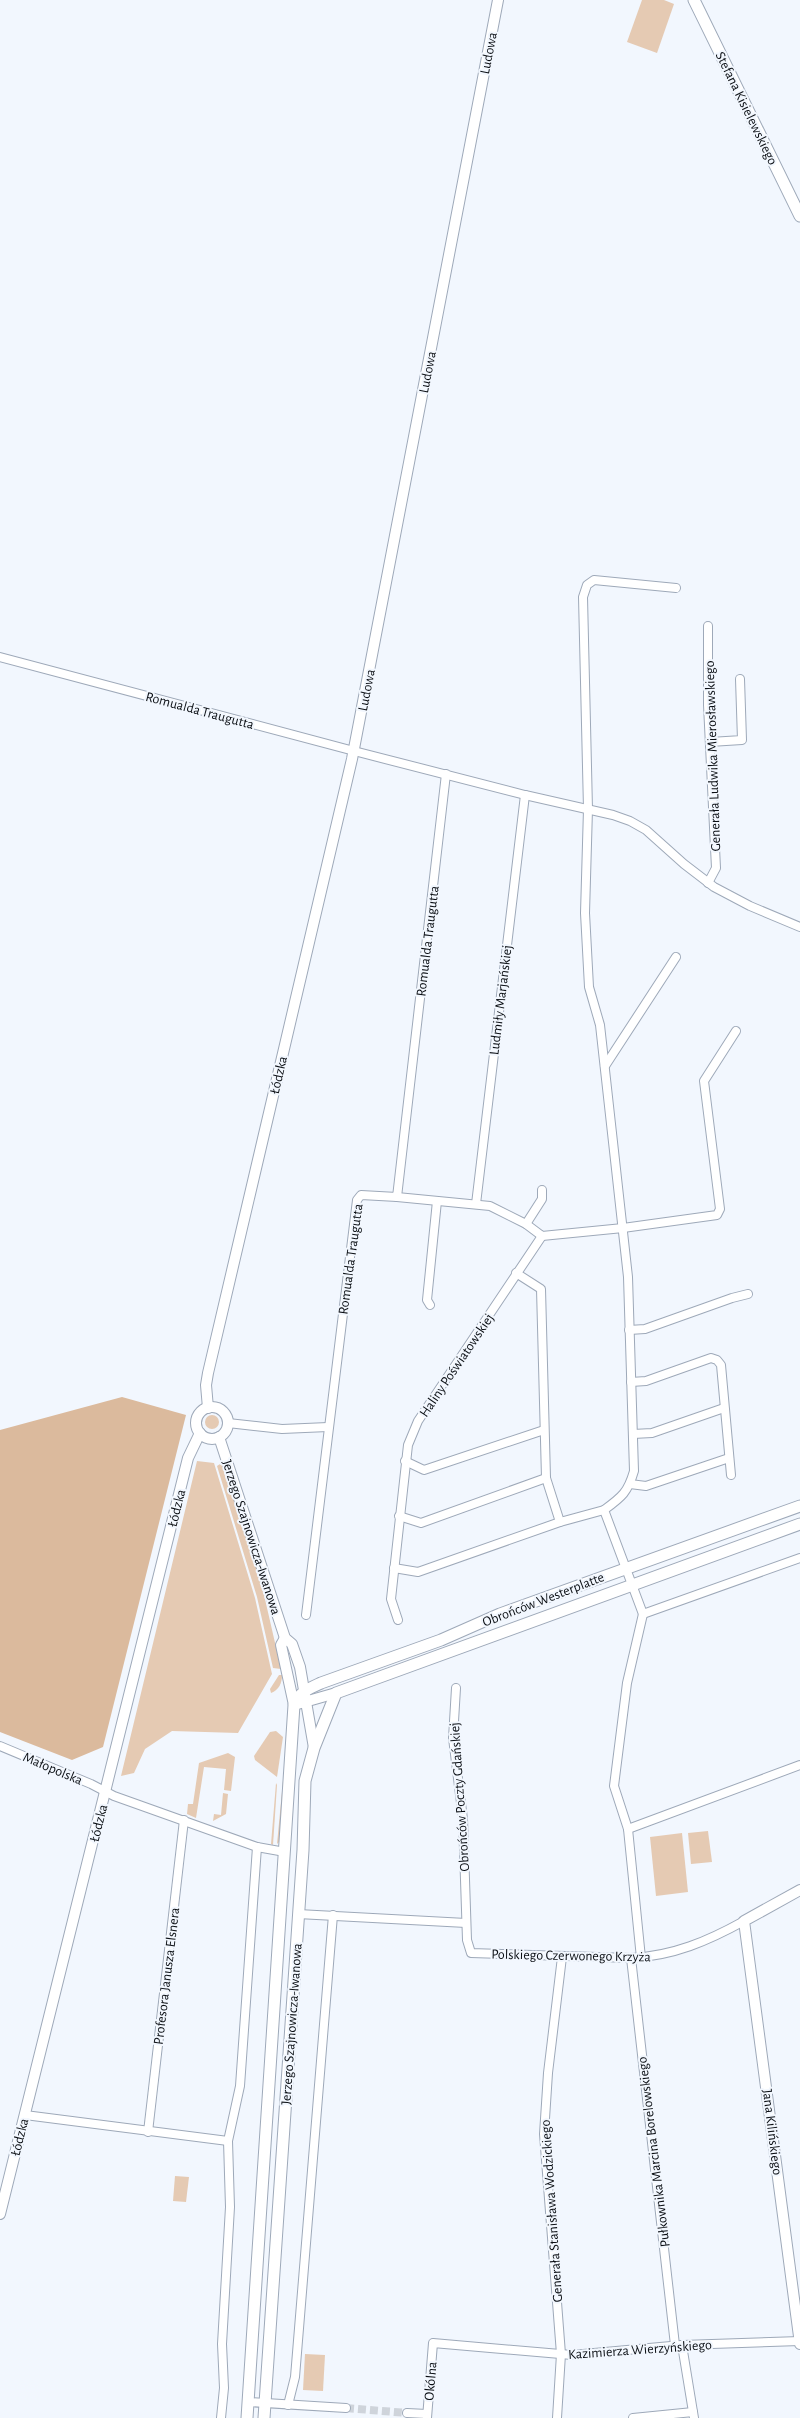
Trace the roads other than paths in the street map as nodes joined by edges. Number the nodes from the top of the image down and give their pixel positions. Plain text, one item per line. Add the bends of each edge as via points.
1 (498, 0) edge
2 (694, 0) edge
3 (800, 216) edge
4 (676, 588) dead end
5 (708, 626) dead end
6 (0, 657) edge
7 (740, 679) dead end
8 (710, 742) junction
9 (354, 747) junction
10 (446, 774) junction
11 (525, 795) junction
12 (588, 809) junction
13 (708, 883) junction
14 (800, 927) edge
15 (676, 957) dead end
16 (736, 1031) dead end
17 (605, 1066) junction
18 (542, 1190) dead end
19 (398, 1197) junction
20 (437, 1201) junction
21 (476, 1204) junction
22 (526, 1224) junction
23 (623, 1228) junction
24 (542, 1236) junction
25 (516, 1273) junction
26 (748, 1294) dead end
27 (430, 1305) dead end
28 (630, 1330) junction
29 (631, 1382) junction
30 (208, 1408) junction
31 (724, 1408) junction
32 (228, 1423) junction
33 (328, 1427) junction
34 (544, 1430) junction
35 (200, 1433) junction
36 (633, 1434) junction
37 (218, 1437) junction
38 (729, 1458) junction
39 (406, 1461) junction
40 (731, 1475) dead end
41 (546, 1478) junction
42 (630, 1484) junction
43 (800, 1506) edge
44 (604, 1510) junction
45 (399, 1516) junction
46 (560, 1522) junction
47 (800, 1524) edge
48 (800, 1558) edge
49 (394, 1568) junction
50 (626, 1568) junction
51 (632, 1584) junction
52 (643, 1614) junction
53 (306, 1615) dead end
54 (398, 1620) dead end
55 (285, 1638) junction
56 (456, 1688) dead end
57 (336, 1693) junction
58 (304, 1696) junction
59 (294, 1705) junction
60 (0, 1746) edge
61 (314, 1748) junction
62 (800, 1765) edge
63 (106, 1792) junction
64 (184, 1820) junction
65 (628, 1829) junction
66 (257, 1847) junction
67 (285, 1852) junction
68 (800, 1890) edge
69 (298, 1914) junction
70 (333, 1915) junction
71 (744, 1921) junction
72 (466, 1923) junction
73 (471, 1953) joint
74 (562, 1957) junction
75 (631, 1958) junction
76 (641, 1958) junction
77 (25, 2115) junction
78 (148, 2132) junction
79 (228, 2141) junction
80 (0, 2214) edge
81 (800, 2341) edge
82 (433, 2344) joint
83 (800, 2344) edge
84 (679, 2345) junction
85 (561, 2354) junction
86 (248, 2402) junction
87 (265, 2403) junction
88 (288, 2405) junction
89 (346, 2408) tunnel mouth
90 (407, 2413) tunnel mouth
91 (693, 2415) edge
92 (427, 2416) edge
93 (221, 2418) edge
94 (247, 2418) edge
95 (264, 2418) edge
96 (557, 2418) edge
97 (633, 2418) edge

1 - 9 street, Ludowa
2 - 3 main road, Stefana Kisielewskiego
4 - 12 street via 594,580 589,582 584,590
5 - 8 street, Generała Ludwika Mierosławskiego
6 - 9 street, Romualda Traugutta
7 - 8 street via 742,740
8 - 13 street, Generała Ludwika Mierosławskiego via 716,868
9 - 10 street, Romualda Traugutta
9 - 30 street, Łódzka via 208,1373
10 - 11 street, Romualda Traugutta
10 - 19 street, Romualda Traugutta
11 - 12 street, Romualda Traugutta
11 - 21 street, Ludmiły Marjańskiej
12 - 13 street, Romualda Traugutta via 630,820 646,830
12 - 17 street via 585,913 589,987 600,1025
13 - 14 street, Romualda Traugutta via 750,906
15 - 17 street
16 - 23 street via 704,1081 720,1209 718,1215
17 - 23 street
18 - 22 street via 542,1200
19 - 20 street
19 - 33 street, Romualda Traugutta via 361,1195 356,1200
20 - 21 street
20 - 27 street via 427,1300
21 - 22 street via 490,1206
22 - 24 street
23 - 24 street
23 - 28 street
24 - 25 street, Haliny Poświatowskiej
25 - 34 street via 542,1289
25 - 39 street, Haliny Poświatowskiej via 418,1421 408,1445
26 - 28 street via 645,1330
28 - 29 street
29 - 31 street via 646,1381 711,1358 721,1365
29 - 36 street
30 - 32 street via 222,1411
30 - 35 street via 197,1418
31 - 36 street via 652,1433
31 - 38 street
32 - 33 street via 282,1429
32 - 37 street via 226,1430
33 - 53 street, Romualda Traugutta
34 - 39 street via 424,1470
34 - 41 street
35 - 37 street via 207,1438
35 - 63 street, Łódzka via 188,1458
36 - 42 street via 634,1471
37 - 55 street, Jerzego Szajnowicza-Iwanowa
38 - 40 street
38 - 42 street via 646,1486
39 - 45 street, Haliny Poświatowskiej
41 - 45 street via 421,1523
41 - 46 street
42 - 44 street via 622,1497
43 - 50 main road, Obrońców Westerplatte
44 - 46 street
44 - 50 street
45 - 49 street, Haliny Poświatowskiej
46 - 49 street via 418,1572
47 - 51 main road, Obrońców Westerplatte
48 - 52 street
49 - 54 street, Haliny Poświatowskiej via 391,1599
50 - 51 street
50 - 58 main road, Obrońców Westerplatte via 500,1614
51 - 52 street
51 - 57 main road, Obrońców Westerplatte
52 - 65 street via 626,1683 614,1786
55 - 58 street, Jerzego Szajnowicza-Iwanowa via 292,1644 300,1667
55 - 59 street, Jerzego Szajnowicza-Iwanowa via 281,1645
56 - 72 street, Obrońców Poczty Gdańskiej via 453,1738 464,1819
57 - 58 street, Obrońców Westerplatte
57 - 61 main road
58 - 59 main road
58 - 61 street, Jerzego Szajnowicza-Iwanowa
59 - 67 main road, Jerzego Szajnowicza-Iwanowa
60 - 63 street, Małopolska
61 - 69 main road, Jerzego Szajnowicza-Iwanowa via 305,1781
62 - 65 street
63 - 64 street, Małopolska
63 - 77 street, Łódzka
64 - 66 street, Małopolska
64 - 78 street, Profesora Janusza Elsnera
65 - 76 street
66 - 67 street, Małopolska
66 - 79 street via 240,2086
67 - 86 main road, Jerzego Szajnowicza-Iwanowa
68 - 71 street, Polskiego Czerwonego Krzyża
69 - 70 street
69 - 87 main road, Jerzego Szajnowicza-Iwanowa
70 - 72 street
70 - 88 street via 295,2377
71 - 76 street, Polskiego Czerwonego Krzyża via 688,1948
71 - 81 street, Jana Kilińskiego
72 - 73 street, Obrońców Poczty Gdańskiej
73 - 74 street, Polskiego Czerwonego Krzyża
74 - 75 street, Polskiego Czerwonego Krzyża
74 - 85 street, Generała Stanisława Wodzickiego via 548,2073 544,2134
75 - 76 street, Polskiego Czerwonego Krzyża
75 - 84 street, Pułkownika Marcina Borelowskiego
77 - 78 street
77 - 80 street, Łódzka
78 - 79 street
79 - 93 street via 230,2206 222,2344 224,2388
81 - 83 street, Jana Kilińskiego
81 - 84 street, Kazimierza Wierzyńskiego
82 - 85 street, Kazimierza Wierzyńskiego
82 - 92 street, Okólna
84 - 85 street, Kazimierza Wierzyńskiego
84 - 91 street, Pułkownika Marcina Borelowskiego
85 - 96 street, Generała Stanisława Wodzickiego
86 - 87 street
86 - 94 main road, Jerzego Szajnowicza-Iwanowa
87 - 88 street
87 - 95 main road, Jerzego Szajnowicza-Iwanowa
88 - 89 street
90 - 92 street
91 - 97 street

